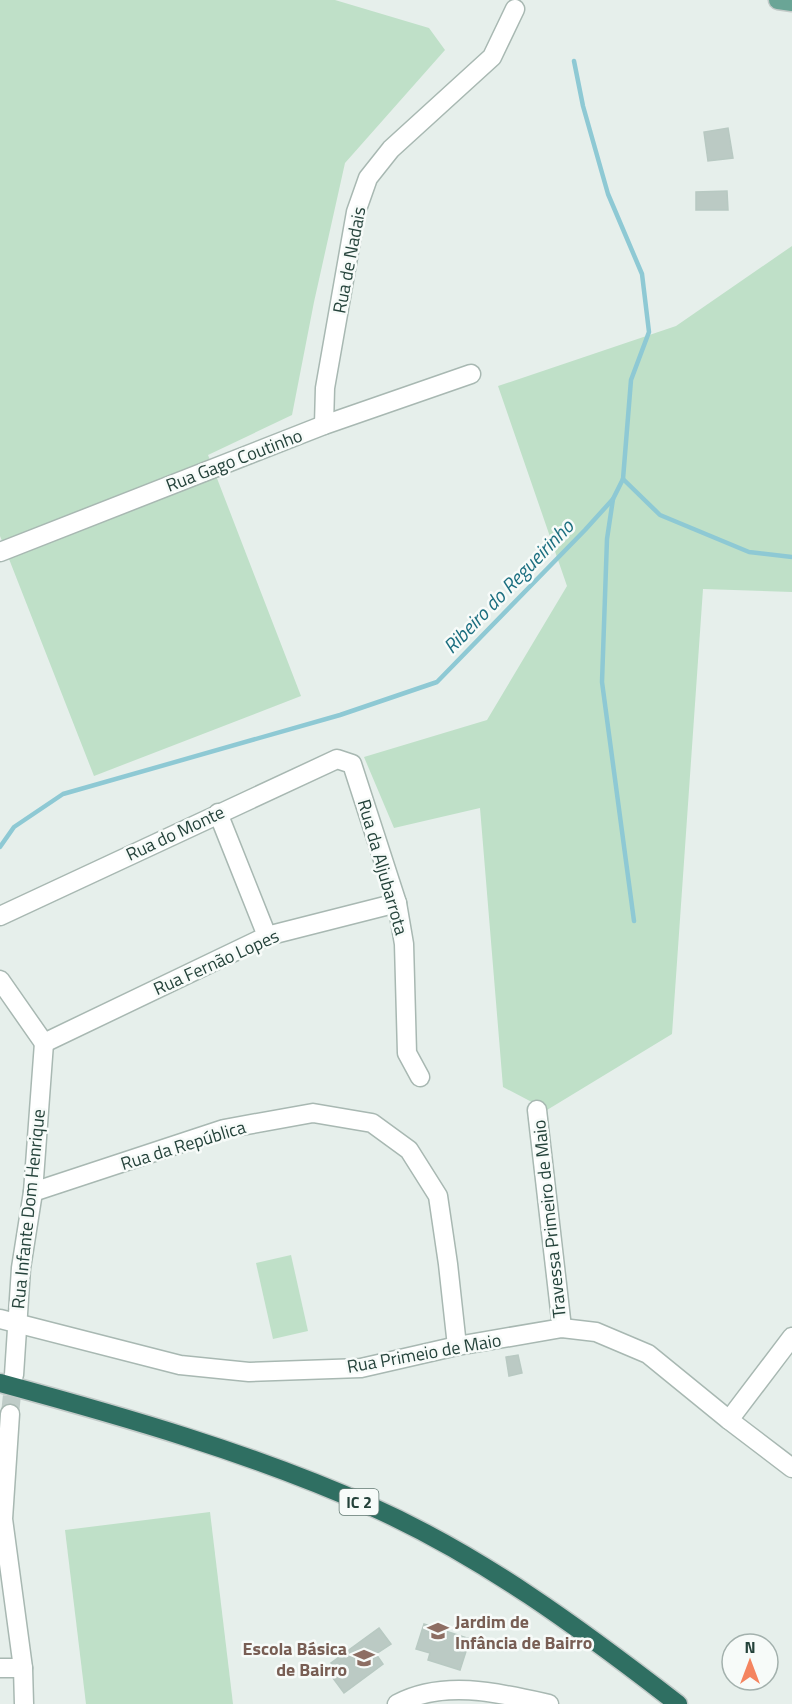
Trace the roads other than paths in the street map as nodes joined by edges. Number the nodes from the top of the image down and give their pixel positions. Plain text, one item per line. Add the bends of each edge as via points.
1 (778, 0) edge
2 (792, 2) edge
3 (515, 9) dead end
4 (471, 374) dead end
5 (324, 425) junction
6 (0, 552) edge
7 (352, 764) joint
8 (218, 813) junction
9 (397, 903) junction
10 (0, 916) edge
11 (267, 936) junction
12 (0, 980) edge
13 (44, 1043) junction
14 (420, 1077) dead end
15 (537, 1110) dead end
16 (33, 1192) junction
17 (8, 1322) edge
18 (562, 1328) junction
19 (792, 1337) edge
20 (457, 1346) junction
21 (7, 1379) edge
22 (0, 1394) edge
23 (10, 1414) tunnel mouth
24 (729, 1420) junction
25 (792, 1468) edge
26 (2, 1535) edge
27 (0, 1668) edge
28 (23, 1668) junction
29 (24, 1704) edge
30 (397, 1704) edge
31 (549, 1704) edge
32 (663, 1704) edge
33 (678, 1704) edge

1 - 2 main road
3 - 5 street, Rua de Nadais via 492,57 391,149 368,178 356,212 325,388
4 - 5 street, Rua Gago Coutinho
5 - 6 street, Rua Gago Coutinho
7 - 8 street, Rua do Monte via 337,759
7 - 9 street, Rua da Aljubarrota
8 - 10 street, Rua do Monte
8 - 11 street
9 - 11 street, Rua Fernão Lopes
9 - 14 street, Rua da Aljubarrota via 404,944 407,1053
11 - 13 street, Rua Fernão Lopes
12 - 13 street
13 - 16 street, Rua Infante Dom Henrique
15 - 18 street, Travessa Primeiro de Maio
16 - 17 street, Rua Infante Dom Henrique
16 - 20 street, Rua da República via 224,1129 313,1113 372,1123 409,1150 438,1196
17 - 20 street, Rua Primeio de Maio via 180,1365 249,1372 361,1368
17 - 21 street, Rua Infante Dom Henrique
18 - 20 street, Rua Primeio de Maio
18 - 24 street, Rua Primeio de Maio via 596,1332 648,1353
19 - 24 street
21 - 33 highway, IC 2 via 250,1458 370,1506 528,1593
22 - 32 highway, IC 2 via 125,1427 248,1467 369,1516 524,1603 589,1646
23 - 26 street
24 - 25 street, Rua Primeio de Maio
26 - 28 street
27 - 28 street
28 - 29 street
30 - 31 street via 412,1696 453,1690 495,1692

